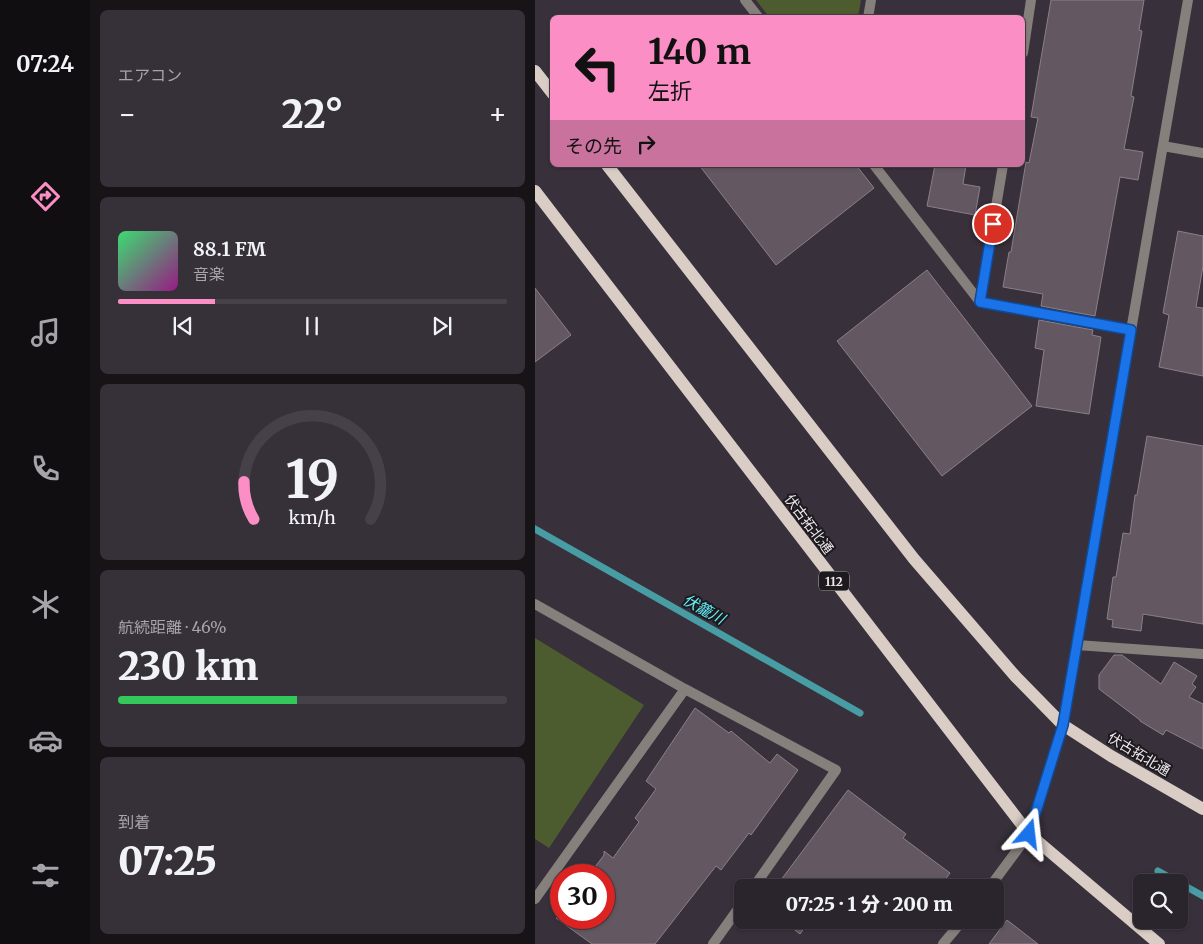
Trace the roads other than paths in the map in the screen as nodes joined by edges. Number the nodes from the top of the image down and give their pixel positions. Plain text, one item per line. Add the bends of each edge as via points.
1 (745, 0) edge
2 (871, 0) edge
3 (1031, 0) edge
4 (1188, 0) edge
5 (757, 15) edge
6 (868, 15) edge
7 (1025, 40) edge
8 (535, 71) edge
9 (550, 90) edge
10 (1163, 146) junction
11 (1203, 152) edge
12 (609, 167) edge
13 (876, 167) edge
14 (1003, 167) edge
15 (535, 192) edge
16 (980, 302) junction
17 (1131, 330) junction
18 (535, 604) edge
19 (1077, 644) junction
20 (1203, 654) edge
21 (685, 689) junction
22 (1063, 725) junction
23 (1203, 809) edge
24 (1029, 834) junction
25 (759, 879) edge
26 (996, 879) edge
27 (535, 899) edge
28 (734, 915) edge
29 (956, 929) edge
30 (713, 944) edge
31 (943, 944) edge
32 (1159, 944) edge

1 - 5 street
2 - 6 street
3 - 7 street
4 - 10 street
8 - 9 main road
10 - 11 street
10 - 17 street
12 - 22 main road, 伏古拓北通 via 914,559 1016,677
13 - 16 street
14 - 16 street
15 - 24 main road, 伏古拓北通 / 112
16 - 17 street
17 - 19 street
18 - 21 street
19 - 20 street
19 - 22 street
21 - 25 street via 836,770
21 - 27 street
22 - 23 main road, 伏古拓北通
22 - 24 street
24 - 26 street
24 - 32 main road, 伏古拓北通 / 112
28 - 30 street
29 - 31 street

